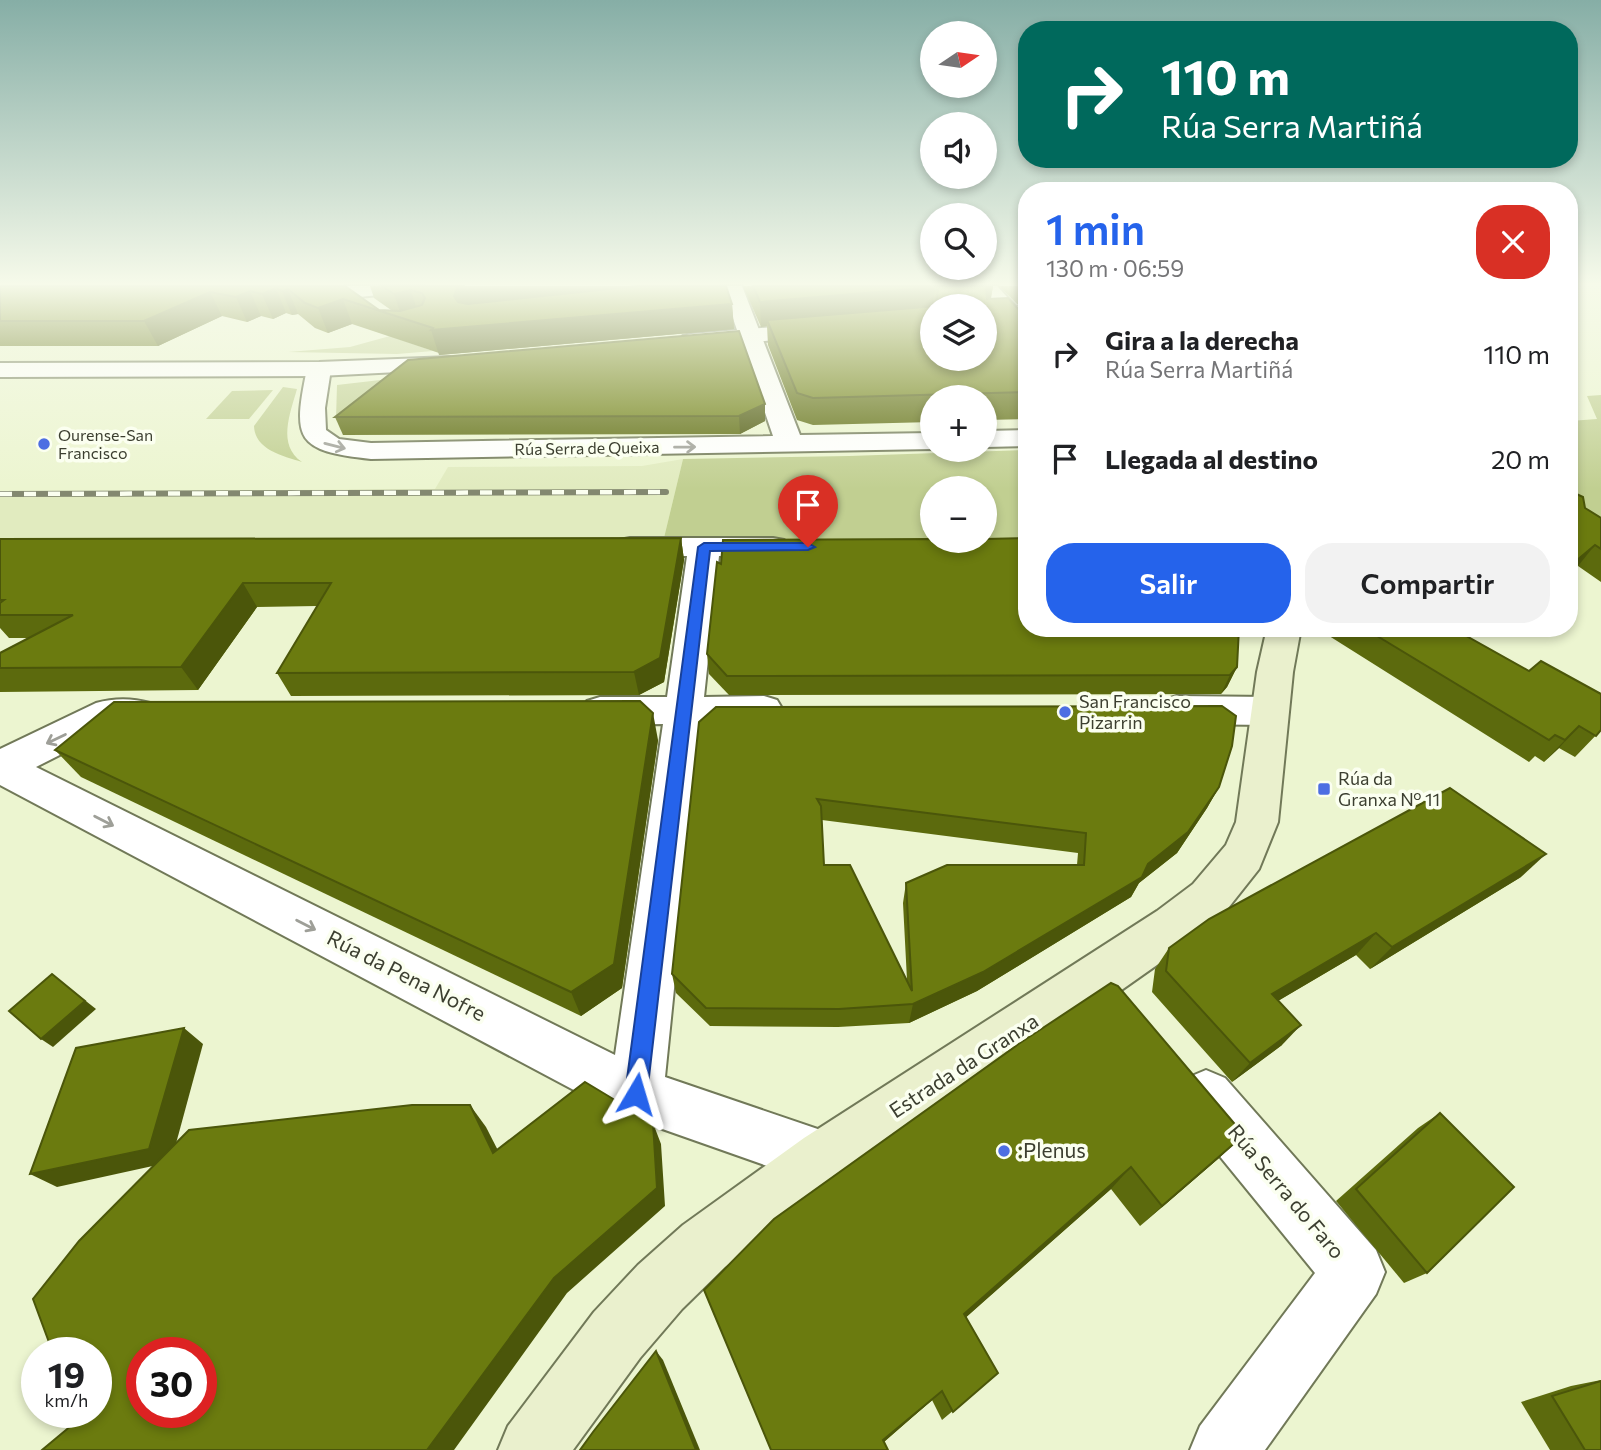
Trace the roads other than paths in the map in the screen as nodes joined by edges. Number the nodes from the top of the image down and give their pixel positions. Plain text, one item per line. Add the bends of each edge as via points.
1 (758, 354) edge
2 (479, 362) edge
3 (318, 369) junction
4 (0, 370) edge
5 (1018, 438) edge
6 (997, 439) edge
7 (920, 441) edge
8 (790, 445) junction
9 (608, 547) edge
10 (704, 547) junction
11 (795, 547) edge
12 (1282, 637) edge
13 (684, 710) junction
14 (795, 710) edge
15 (1144, 710) edge
16 (1270, 710) junction
17 (561, 711) edge
18 (178, 713) edge
19 (0, 767) edge
20 (1103, 975) junction
21 (1139, 1018) edge
22 (1175, 1060) edge
23 (636, 1094) junction
24 (824, 1158) junction
25 (532, 1450) edge
26 (1224, 1450) edge

1 - 8 street
2 - 3 street
3 - 4 street
3 -> 8 street, Rúa Serra de Queixa via 312,432 316,439 338,449
5 - 6 street
7 - 8 street, Rúa Serra de Queixa
9 - 10 street
10 - 11 street
10 - 13 street
12 - 16 main road, Estrada da Granxa
13 - 14 street
13 - 17 street
13 - 23 street
15 - 16 street
16 - 20 main road, Estrada da Granxa via 1257,822 1243,856 1209,898
18 -> 19 street via 109,713
19 -> 23 street, Rúa da Pena Nofre
20 - 21 street
20 - 24 main road, Estrada da Granxa
22 - 26 street, Rúa Serra do Faro via 1354,1272
23 - 24 street, Rúa da Pena Nofre
24 - 25 main road, Estrada da Granxa via 704,1246 660,1287 617,1335

